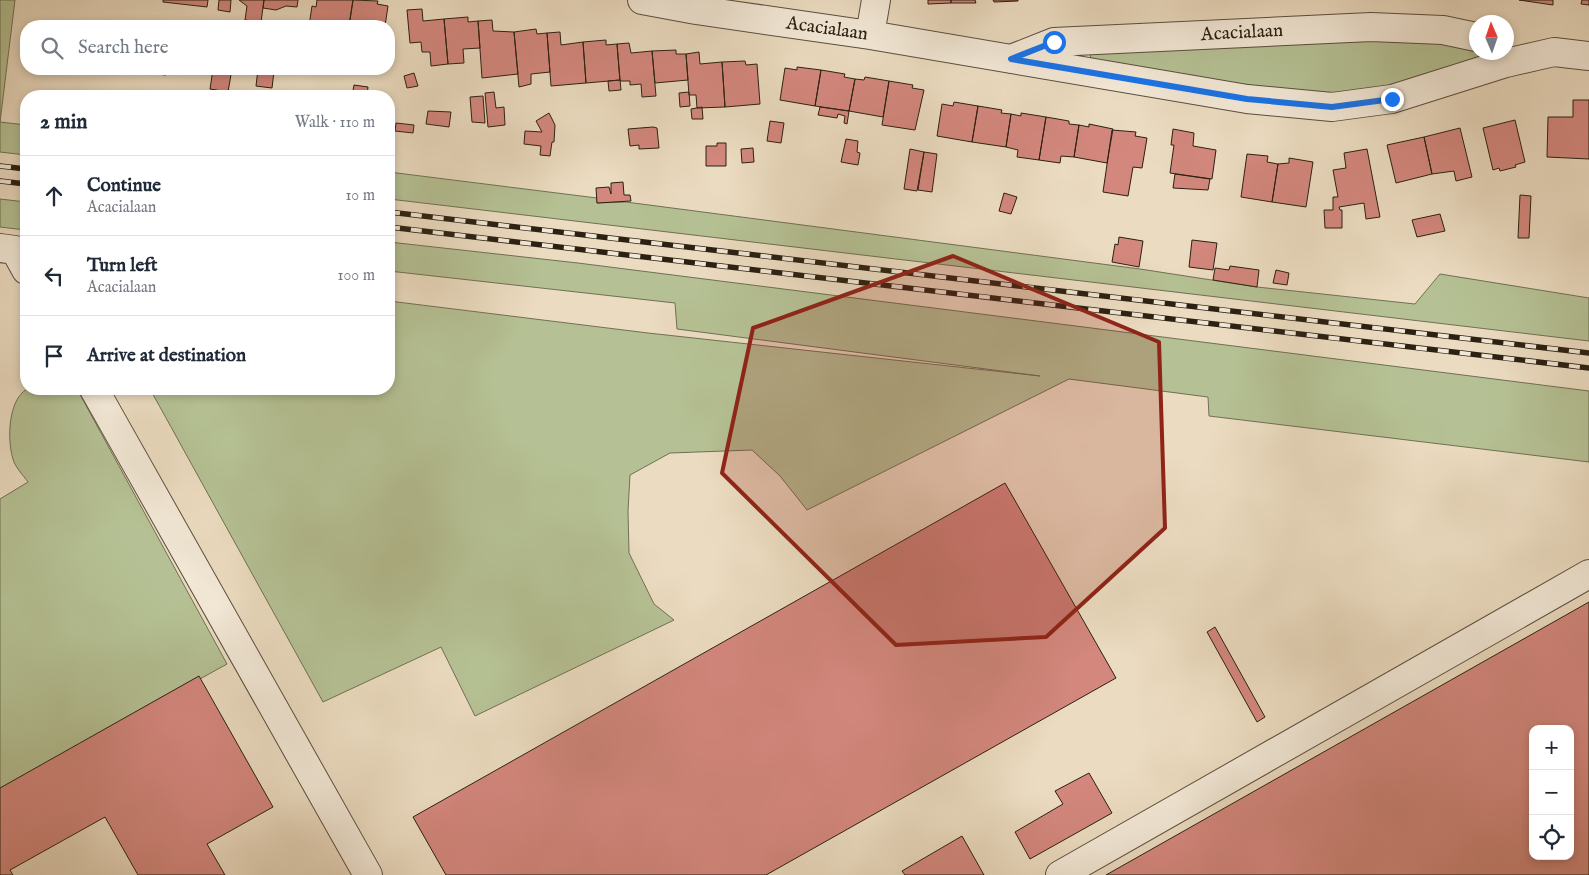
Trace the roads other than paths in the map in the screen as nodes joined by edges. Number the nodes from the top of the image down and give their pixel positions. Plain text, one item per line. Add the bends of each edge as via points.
1 (642, 0) edge
2 (876, 0) edge
3 (870, 35) junction
4 (1469, 36) edge
5 (1514, 44) edge
6 (1554, 52) junction
7 (1589, 56) edge
8 (1011, 59) junction
9 (0, 248) edge
10 (20, 259) edge
11 (97, 395) edge
12 (1589, 574) edge
13 (368, 875) edge
14 (1060, 875) edge

1 - 3 street, Acacialaan
2 - 3 street
3 - 8 street, Acacialaan
4 - 8 street, Acacialaan via 1443,30 1371,27 1054,42
5 - 6 street, Acacialaan
6 - 7 street, Acacialaan
6 - 8 street, Acacialaan via 1506,63 1392,99 1332,107 1247,99
9 - 10 street via 15,250
11 - 13 street
12 - 14 street

